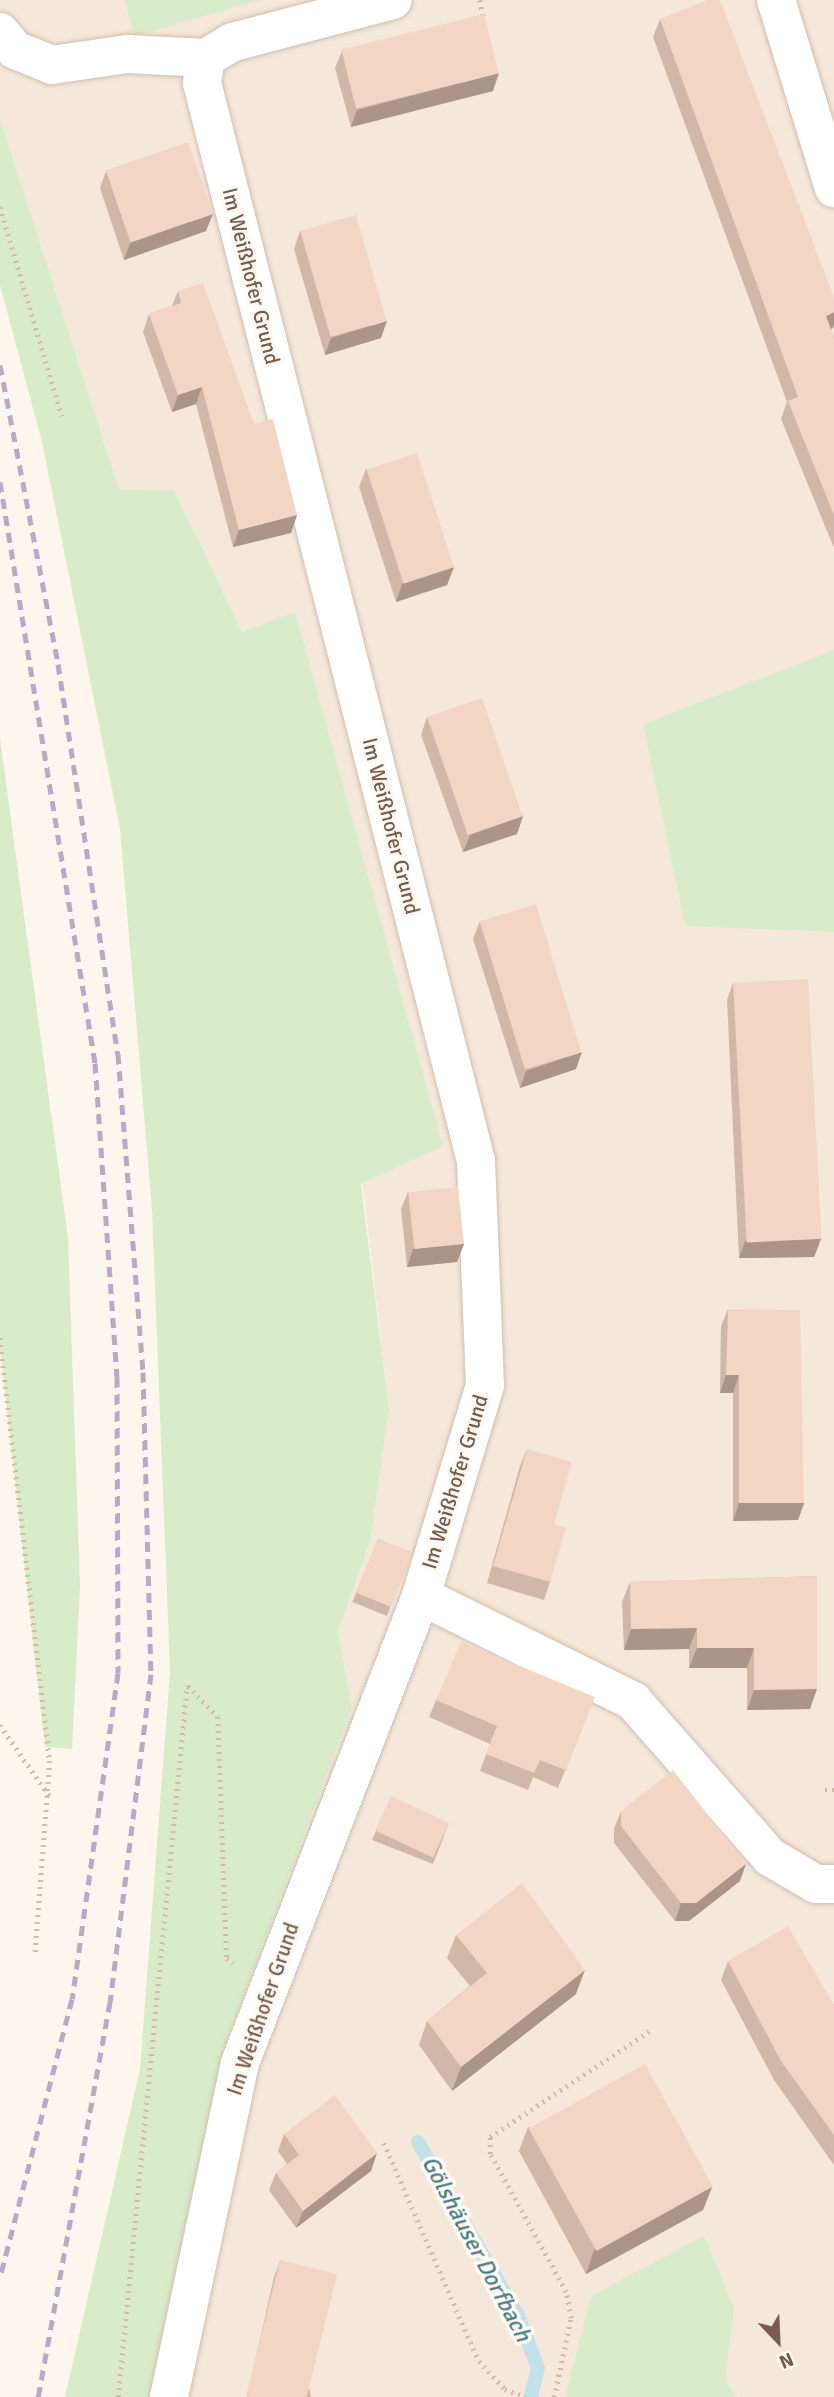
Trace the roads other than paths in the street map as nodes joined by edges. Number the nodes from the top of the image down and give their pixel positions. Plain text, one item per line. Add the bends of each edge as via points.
1 (393, 0) edge
2 (775, 0) edge
3 (0, 32) edge
4 (206, 58) junction
5 (834, 188) edge
6 (421, 1596) junction
7 (834, 1884) edge
8 (169, 2397) edge

1 - 4 street via 233,43
2 - 5 street
3 - 4 street via 15,50 52,65 127,54
4 - 6 street, Im Weißhofer Grund via 202,83 476,1161 485,1385
6 - 7 street, Im Weißhofer Grund via 633,1701 769,1857 816,1884
6 - 8 street, Im Weißhofer Grund via 266,1992 221,2139

